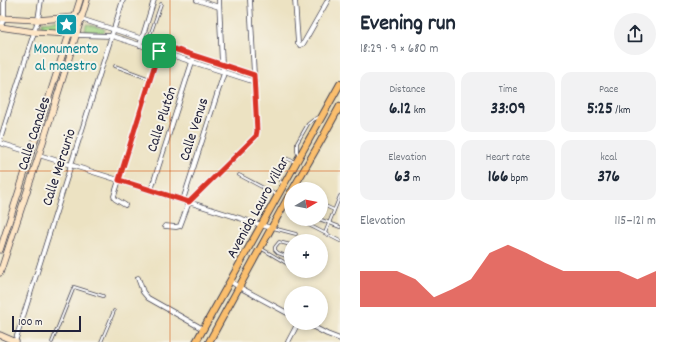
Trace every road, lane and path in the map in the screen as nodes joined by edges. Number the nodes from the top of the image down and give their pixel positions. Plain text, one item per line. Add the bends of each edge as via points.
1 (4, 0) edge
2 (41, 0) edge
3 (80, 0) edge
4 (87, 0) edge
5 (123, 0) edge
6 (154, 0) edge
7 (197, 0) edge
8 (219, 0) edge
9 (250, 0) edge
10 (294, 0) edge
11 (328, 0) edge
12 (161, 4) dead end
13 (219, 7) junction
14 (75, 17) junction
15 (2, 19) edge
16 (81, 19) junction
17 (38, 20) junction
18 (0, 27) edge
19 (113, 30) junction
20 (34, 32) junction
21 (73, 35) junction
22 (112, 36) junction
23 (142, 39) junction
24 (148, 41) junction
25 (140, 45) junction
26 (162, 45) junction
27 (159, 51) junction
28 (195, 56) junction
29 (192, 62) junction
30 (222, 64) junction
31 (115, 66) dead end
32 (224, 73) junction
33 (254, 75) junction
34 (150, 79) junction
35 (254, 82) junction
36 (340, 84) edge
37 (340, 106) edge
38 (322, 116) junction
39 (310, 138) junction
40 (0, 140) edge
41 (0, 143) edge
42 (319, 144) junction
43 (32, 153) junction
44 (39, 155) junction
45 (298, 160) junction
46 (71, 165) junction
47 (239, 175) dead end
48 (119, 180) junction
49 (286, 182) edge
50 (297, 182) edge
51 (284, 186) joint
52 (151, 190) junction
53 (278, 196) junction
54 (340, 196) edge
55 (183, 200) junction
56 (189, 202) junction
57 (125, 205) dead end
58 (284, 205) edge
59 (328, 207) edge
60 (335, 210) junction
61 (329, 223) junction
62 (262, 225) junction
63 (165, 226) dead end
64 (311, 226) edge
65 (340, 227) edge
66 (272, 228) junction
67 (325, 233) junction
68 (296, 234) dead end
69 (340, 241) edge
70 (284, 243) edge
71 (260, 248) junction
72 (0, 250) edge
73 (284, 255) edge
74 (284, 262) edge
75 (0, 273) edge
76 (138, 278) dead end
77 (230, 281) junction
78 (239, 287) junction
79 (103, 296) dead end
80 (114, 311) dead end
81 (284, 311) edge
82 (203, 329) junction
83 (294, 330) edge
84 (319, 330) edge
85 (0, 336) edge
86 (340, 339) edge
87 (16, 342) edge
88 (52, 342) edge
89 (100, 342) edge
90 (196, 342) edge
91 (208, 342) edge
92 (288, 342) edge

1 - 15 street
2 - 17 street
3 - 14 main road
4 - 16 main road, Calle Canales
5 - 19 street, Calle Mercurio
6 - 23 street
7 - 13 street
8 - 13 street
9 - 33 street
10 - 11 street via 300,45 303,44
12 - 24 lane
13 - 30 street
14 - 16 main road
14 - 17 main road
14 - 21 main road
15 - 17 main road
15 - 18 street
16 - 19 street
16 - 21 main road, Calle Canales
17 - 20 street
18 - 20 main road
19 - 22 street, Calle Mercurio
19 - 23 street
20 - 21 main road
20 - 40 street
21 - 22 street
21 - 43 main road, Calle Canales
21 - 44 main road, Calle Canales
22 - 25 street
22 - 46 street, Calle Mercurio
23 - 24 street
23 - 25 street
24 - 26 street
25 - 27 street
26 - 27 street
26 - 28 street
27 - 29 street
27 - 34 street
28 - 29 street, Calle Plutón
28 - 30 street
29 - 32 street
29 - 52 street, Calle Plutón
30 - 32 street
30 - 33 street
31 - 34 lane
32 - 35 street
32 - 55 street, Calle Venus
33 - 35 street
34 - 48 street
35 - 56 street via 256,136
36 - 38 main road, Avenida Lauro Villar
37 - 42 main road, Avenida Lauro Villar
38 - 39 main road, Avenida Lauro Villar
38 - 45 lane via 308,124 297,143
39 - 42 main road
39 - 45 main road, Avenida Lauro Villar
41 - 43 street
42 - 50 main road, Avenida Lauro Villar
43 - 44 main road
43 - 72 main road, Calle Canales
44 - 46 street
44 - 75 main road, Calle Canales
45 - 49 main road, Avenida Lauro Villar
45 - 51 lane via 284,159 277,174
46 - 48 street
46 - 87 street, Calle Mercurio
47 - 53 lane
48 - 52 street
48 - 57 street via 114,196
51 - 53 main road, Avenida Lauro Villar
52 - 55 street
53 - 62 main road, Avenida Lauro Villar
54 - 60 lane
55 - 56 street
56 - 62 street
56 - 63 street via 180,226
58 - 66 main road, Avenida Lauro Villar
59 - 60 lane
60 - 61 lane
61 - 65 lane
61 - 67 lane
62 - 66 street
62 - 77 main road, Avenida Lauro Villar
64 - 67 lane
66 - 68 lane
66 - 71 main road, Avenida Lauro Villar
67 - 69 lane
70 - 73 lane via 278,242 275,247 278,253
71 - 74 lane
71 - 78 main road, Avenida Lauro Villar
76 - 82 street via 148,298
77 - 78 street
77 - 82 main road, Avenida Lauro Villar
78 - 81 street
78 - 91 main road, Avenida Lauro Villar
79 - 88 lane via 74,287
80 - 89 lane
82 - 90 main road, Avenida Lauro Villar
83 - 92 street
84 - 86 street
85 - 87 main road

